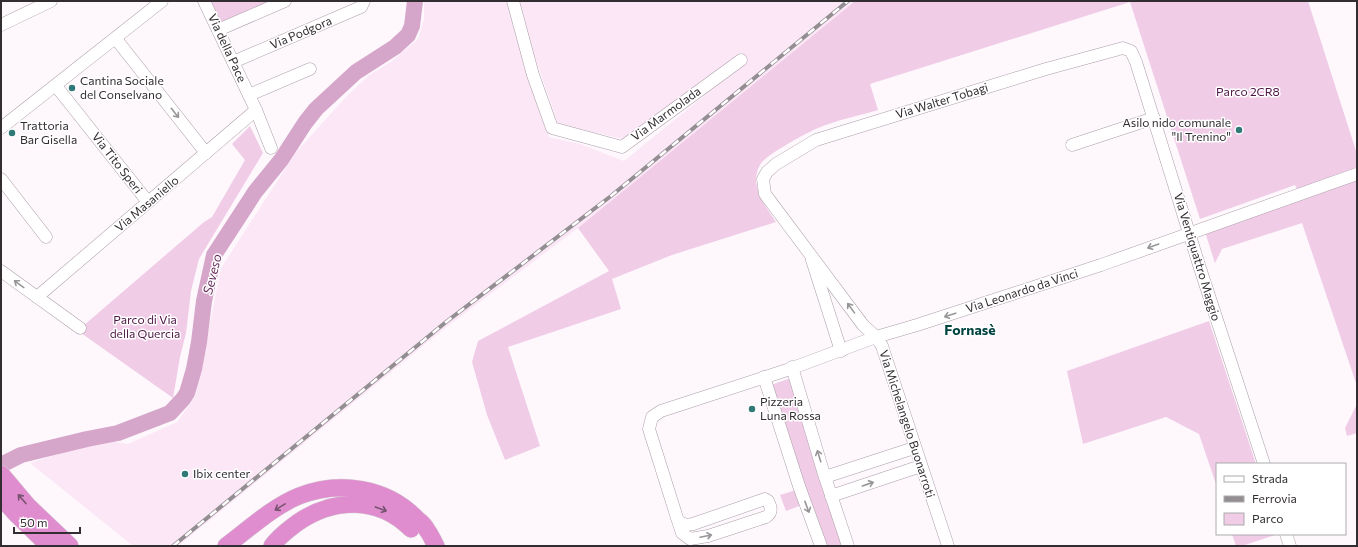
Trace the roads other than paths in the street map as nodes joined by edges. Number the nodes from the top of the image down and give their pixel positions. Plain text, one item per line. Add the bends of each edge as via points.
1 (51, 1) edge
2 (162, 1) edge
3 (204, 1) edge
4 (286, 1) edge
5 (364, 1) edge
6 (513, 1) edge
7 (1, 26) edge
8 (218, 30) junction
9 (116, 39) junction
10 (1131, 51) joint
11 (741, 60) dead end
12 (233, 62) junction
13 (310, 69) dead end
14 (56, 86) junction
15 (249, 95) junction
16 (256, 110) junction
17 (1154, 118) junction
18 (1, 128) edge
19 (1072, 145) dead end
20 (271, 148) dead end
21 (206, 153) junction
22 (1357, 174) edge
23 (1, 179) edge
24 (763, 179) joint
25 (148, 202) junction
26 (1190, 234) junction
27 (46, 237) dead end
28 (810, 253) junction
29 (1, 271) edge
30 (37, 297) junction
31 (80, 328) dead end
32 (876, 337) junction
33 (841, 351) junction
34 (792, 367) junction
35 (764, 377) junction
36 (914, 448) junction
37 (1264, 463) edge
38 (921, 466) junction
39 (825, 477) junction
40 (3, 484) edge
41 (384, 495) junction
42 (831, 496) junction
43 (17, 515) junction
44 (678, 521) junction
45 (1286, 535) edge
46 (39, 546) edge
47 (49, 546) edge
48 (70, 546) edge
49 (226, 546) edge
50 (261, 546) edge
51 (272, 546) edge
52 (424, 546) edge
53 (436, 546) edge
54 (821, 546) edge
55 (848, 546) edge
56 (948, 546) edge
57 (1290, 546) edge

1 - 7 street
2 - 9 street
3 - 8 street, Via della Pace
4 - 8 street
5 - 12 street, Via Podgora via 361,8
6 - 11 street, Via Marmolada via 533,74 552,128 622,147
8 - 12 street, Via della Pace
9 - 14 street
9 -> 21 street
10 - 17 street, Via Ventiquattro Maggio
10 - 24 street, Via Walter Tobagi via 1123,48 1046,69 816,140 776,164
12 - 15 street, Via della Pace
13 - 15 street, Via della Pace
14 - 18 street
14 - 25 street, Via Tito Speri
15 - 16 street, Via della Pace
16 - 20 street, Via della Pace
16 - 21 street, Via Masaniello
17 - 19 street
17 - 26 street, Via Ventiquattro Maggio
21 - 25 street, Via Masaniello
22 - 26 street, Via Leonardo da Vinci
23 - 27 street
24 - 28 street, Via Michelangelo Buonarroti via 765,194
25 - 30 street, Via Masaniello
26 -> 32 street, Via Leonardo da Vinci via 1048,283
26 - 37 street, Via Ventiquattro Maggio
32 -> 28 street, Via Michelangelo Buonarroti via 862,325
28 - 33 street, Via Michelangelo Buonarroti
30 -> 29 street
30 - 31 street
32 - 33 street, Via Leonardo da Vinci
32 - 36 street, Via Michelangelo Buonarroti via 882,346
33 - 34 street, Via Leonardo da Vinci
34 - 35 street, Via Leonardo da Vinci
39 -> 34 street
35 - 44 street, Via Leonardo da Vinci via 661,411 652,418 649,430
35 -> 54 street
36 - 38 street, Via Michelangelo Buonarroti
36 - 39 street
42 -> 38 street
38 - 56 street, Via Michelangelo Buonarroti
39 - 42 street
40 - 43 highway
48 -> 40 highway
41 -> 49 highway via 358,488 316,490 276,509
41 - 50 highway via 339,494 318,499 284,519
41 - 53 highway via 409,510 427,529
42 - 55 street
43 - 46 highway
43 - 47 highway
44 -> 44 street, Via Leonardo da Vinci via 682,533 690,539 708,536 766,517 771,511 768,501 764,499 694,524 686,525
45 - 57 street
51 -> 52 highway via 308,515 340,505 358,504 380,508 401,518 417,534

